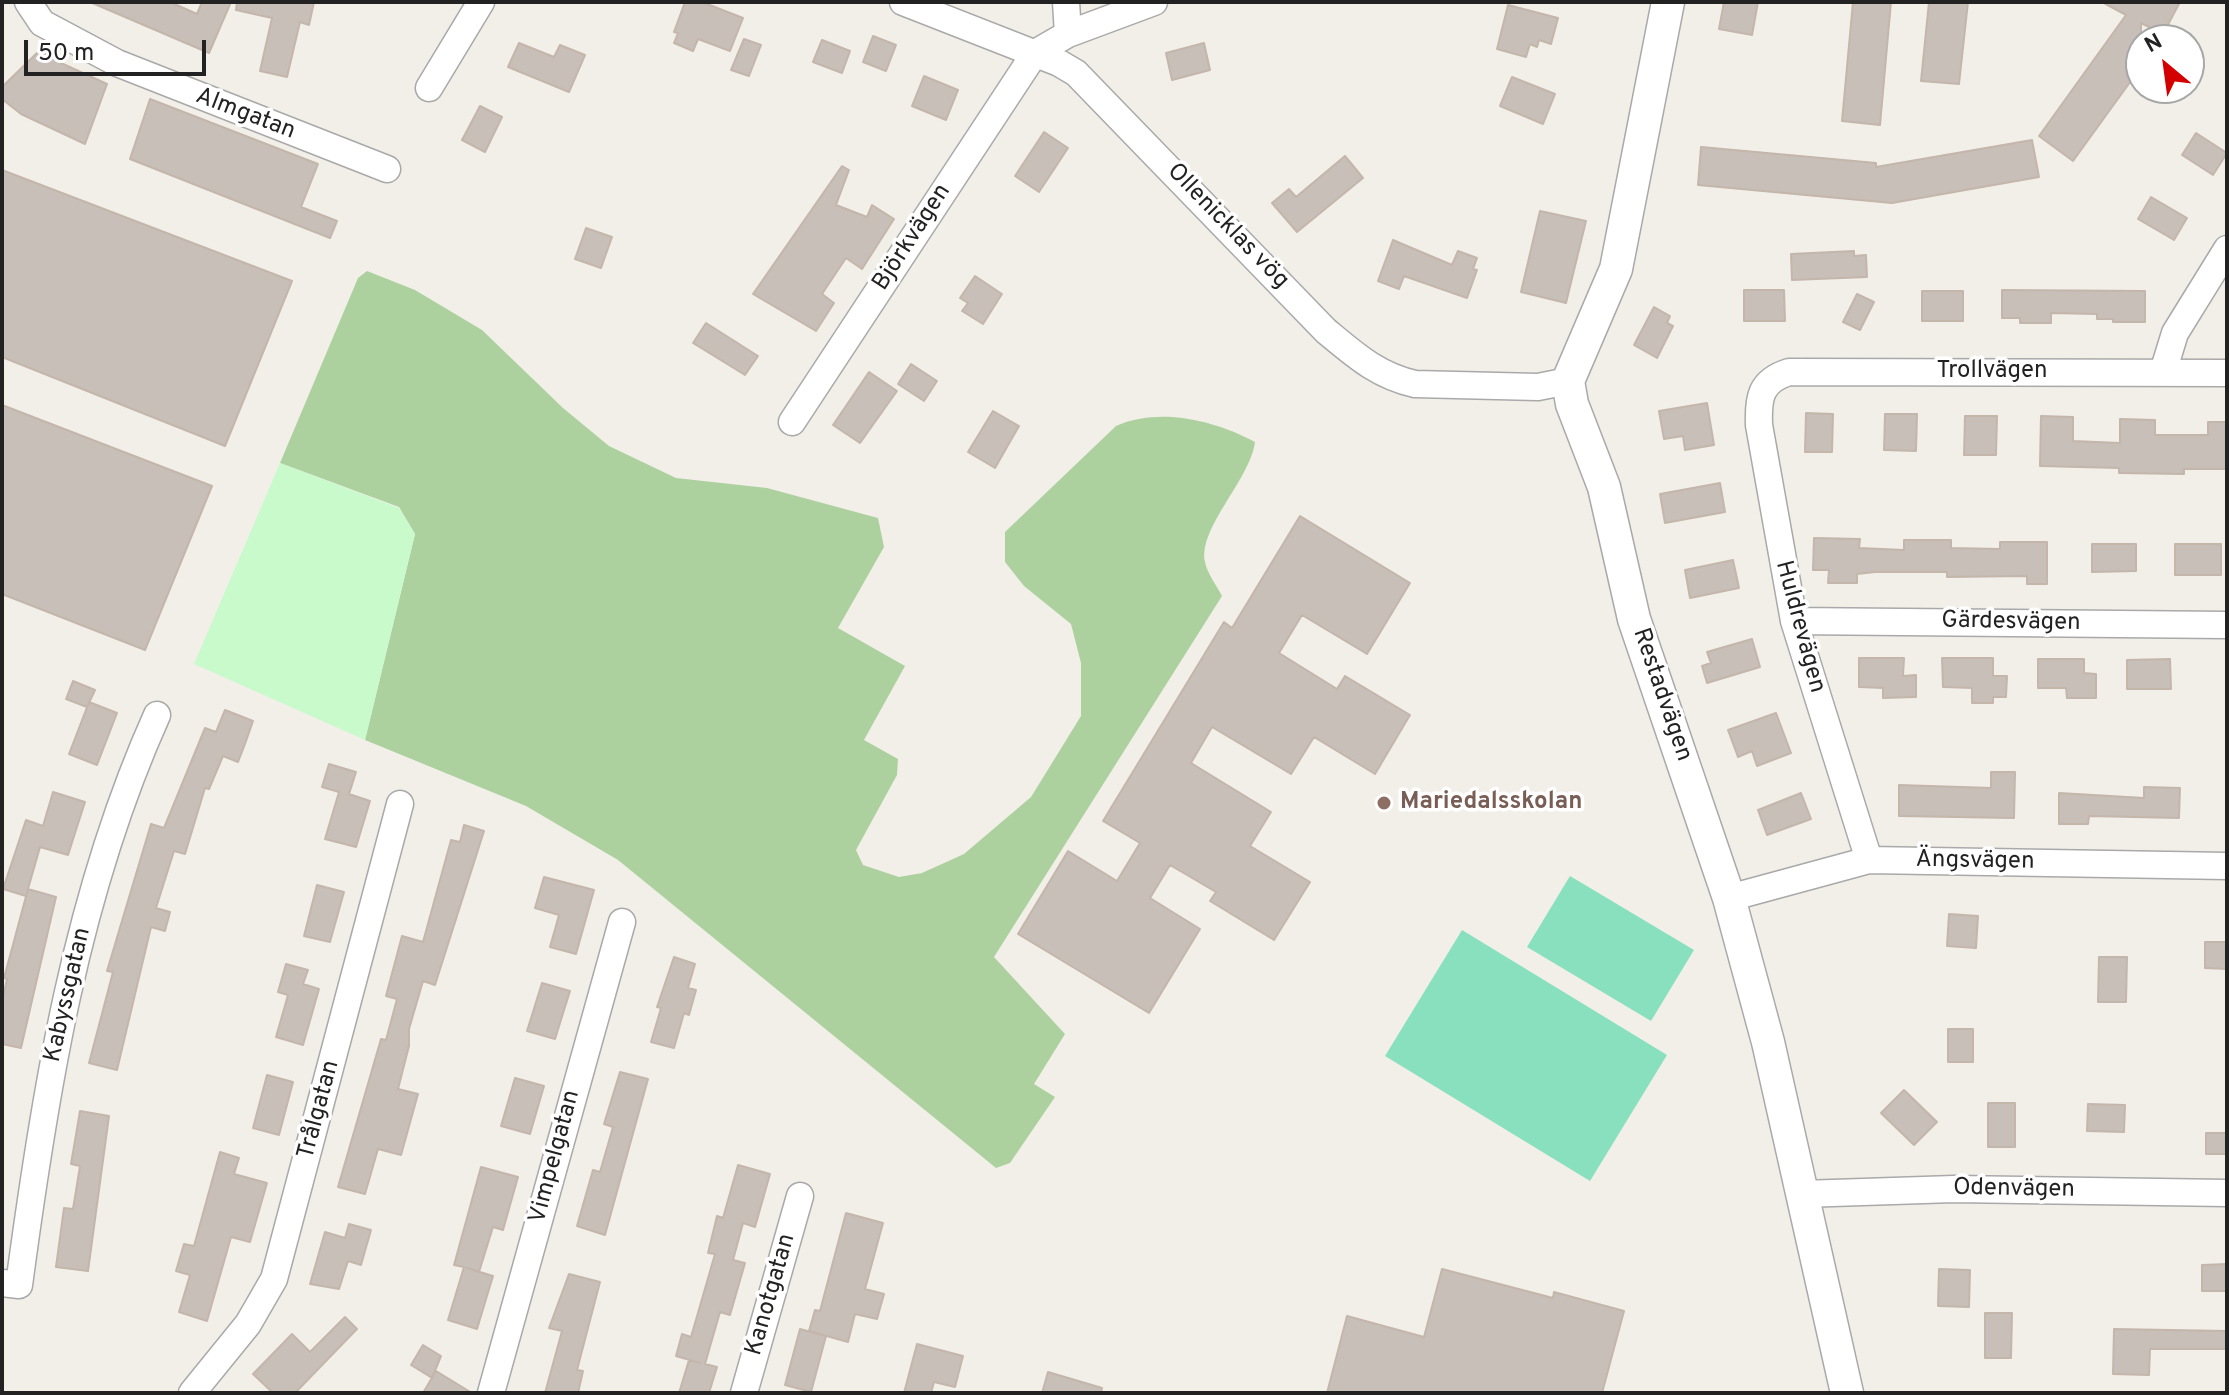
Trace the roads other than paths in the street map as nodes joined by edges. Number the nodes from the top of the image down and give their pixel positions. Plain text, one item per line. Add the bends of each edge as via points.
1 (28, 2) edge
2 (481, 2) edge
3 (903, 2) edge
4 (1066, 2) edge
5 (1154, 2) edge
6 (1668, 2) edge
7 (1068, 34) junction
8 (1035, 53) junction
9 (429, 88) dead end
10 (387, 169) dead end
11 (2227, 249) edge
12 (2163, 372) junction
13 (2227, 373) edge
14 (1568, 381) junction
15 (1763, 388) joint
16 (792, 422) dead end
17 (1794, 621) junction
18 (2227, 625) edge
19 (157, 715) dead end
20 (400, 804) dead end
21 (1869, 860) junction
22 (2227, 866) edge
23 (1729, 898) junction
24 (622, 922) dead end
25 (2227, 1193) edge
26 (1802, 1194) junction
27 (800, 1196) dead end
28 (10, 1284) edge
29 (192, 1393) edge
30 (491, 1393) edge
31 (744, 1393) edge
32 (1847, 1393) edge

1 - 10 street, Almgatan via 42,23 117,63
2 - 9 street
3 - 8 street, Ollenicklas vög
4 - 7 street
5 - 7 street
6 - 14 street via 1616,269
7 - 8 street
8 - 14 street, Ollenicklas vög via 1093,87 1326,331 1367,366 1415,384 1538,387
8 - 16 street, Björkvägen
11 - 12 street via 2175,333
12 - 13 street, Trollvägen
12 - 15 street, Trollvägen via 1789,372 1774,376
14 - 23 street, Restadvägen via 1604,487 1634,619
15 - 17 street, Huldrevägen via 1759,425
17 - 18 street, Gärdesvägen
17 - 21 street, Huldrevägen
19 - 28 street, Kabyssgatan via 125,787 74,964
20 - 29 street, Trålgatan via 274,1279 248,1324
21 - 22 street, Ängsvägen
21 - 23 street, Ängsvägen
23 - 26 street, Restadvägen
24 - 30 street, Vimpelgatan
25 - 26 street, Odenvägen via 1954,1189
26 - 32 street, Restadvägen
27 - 31 street, Kanotgatan

